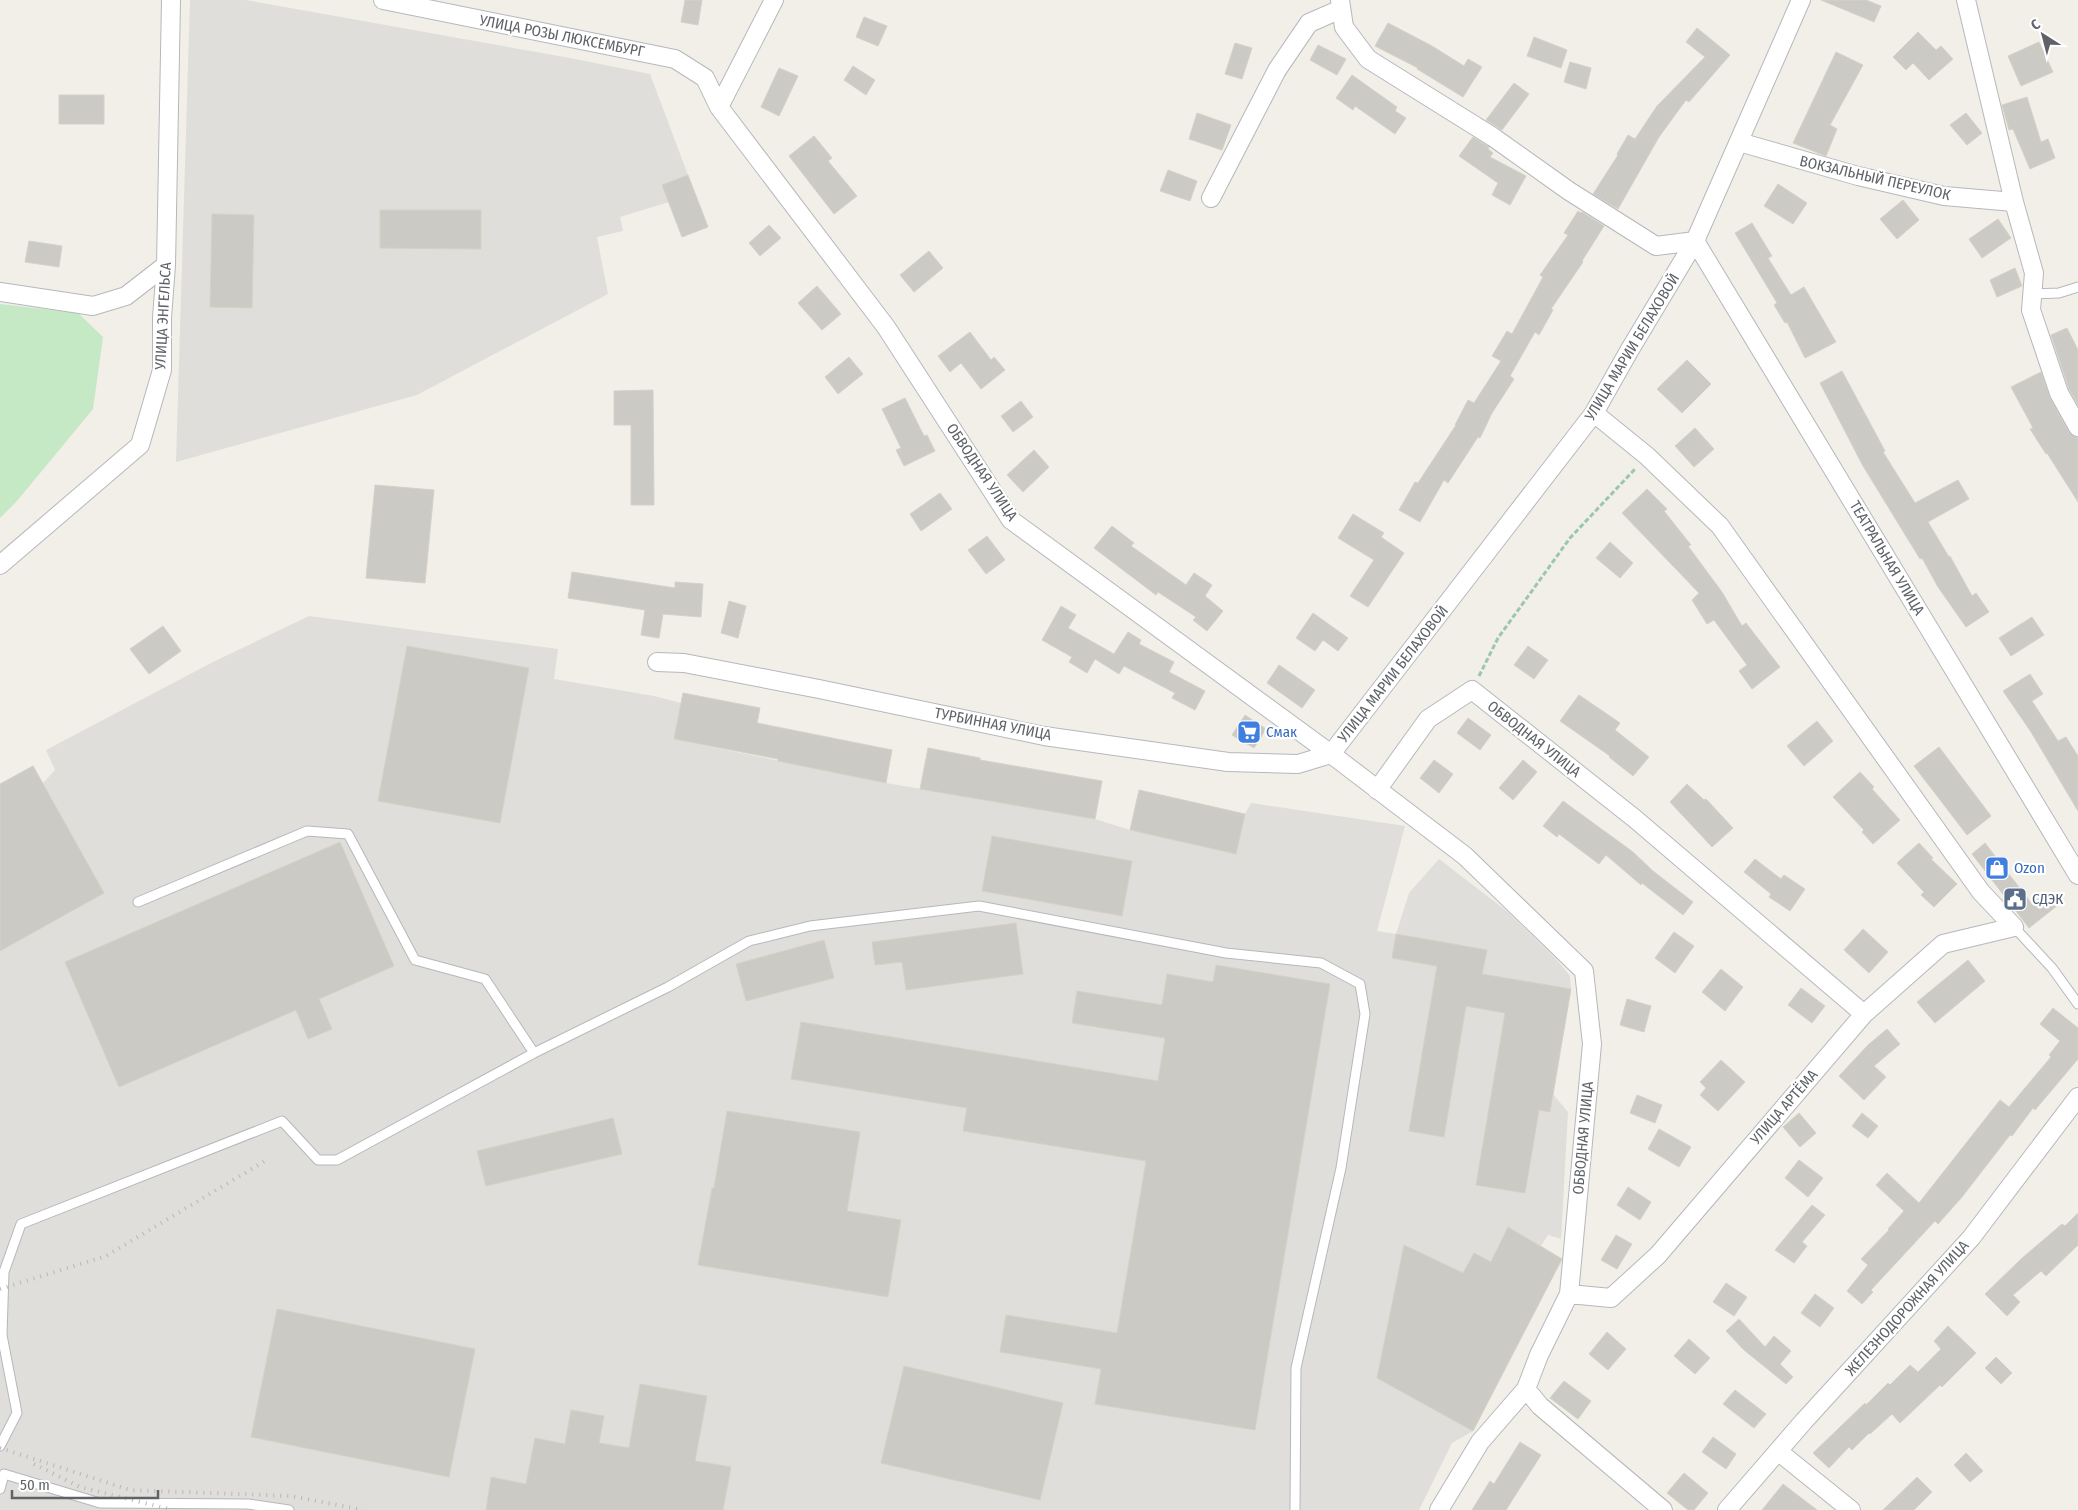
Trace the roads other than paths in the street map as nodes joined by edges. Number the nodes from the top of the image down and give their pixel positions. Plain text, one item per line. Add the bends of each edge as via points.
1 (171, 0) edge
2 (383, 0) edge
3 (774, 0) edge
4 (1801, 0) edge
5 (1966, 0) edge
6 (1341, 5) edge
7 (719, 107) junction
8 (1739, 142) junction
9 (1211, 198) dead end
10 (2014, 202) junction
11 (1695, 241) junction
12 (166, 265) junction
13 (2078, 287) edge
14 (0, 292) edge
15 (2032, 294) junction
16 (1594, 413) junction
17 (2078, 427) edge
18 (0, 565) edge
19 (657, 662) dead end
20 (1331, 754) junction
21 (1377, 790) junction
22 (2078, 875) edge
23 (138, 902) dead end
24 (2014, 927) junction
25 (2078, 1004) edge
26 (1864, 1014) junction
27 (534, 1053) junction
28 (2078, 1097) edge
29 (1569, 1294) junction
30 (1526, 1389) junction
31 (0, 1446) edge
32 (1779, 1452) junction
33 (2, 1472) edge
34 (0, 1489) edge
35 (289, 1510) edge
36 (1296, 1510) edge
37 (1439, 1510) edge
38 (1663, 1510) edge
39 (1727, 1510) edge
40 (1851, 1510) edge

1 - 12 street, УЛИЦА ЭНГЕЛЬСА
2 - 7 street, УЛИЦА РОЗЫ ЛЮКСЕМБУРГ via 676,59 705,78
3 - 7 street
4 - 8 street, УЛИЦА МАРИИ БЕЛАХОВОЙ
5 - 10 street
6 - 9 street via 1309,23 1277,70
6 - 11 street via 1344,27 1368,59 1493,137 1569,191 1656,246
7 - 20 street, ОБВОДНАЯ УЛИЦА via 886,327 1011,520
8 - 10 street, ВОКЗАЛЬНЫЙ ПЕРЕУЛОК via 1858,176 1944,196
8 - 11 street, УЛИЦА МАРИИ БЕЛАХОВОЙ
10 - 15 street via 2034,273
11 - 16 street, УЛИЦА МАРИИ БЕЛАХОВОЙ
11 - 22 street, ТЕАТРАЛЬНАЯ УЛИЦА
12 - 14 street via 126,296 93,306
12 - 18 street, УЛИЦА ЭНГЕЛЬСА via 162,370 140,445
13 - 15 lane via 2059,293
15 - 17 street via 2031,310 2059,393
16 - 20 street, УЛИЦА МАРИИ БЕЛАХОВОЙ
16 - 24 street via 1647,456 1720,526 1982,892
19 - 20 street, ТУРБИННАЯ УЛИЦА via 684,663 790,683 1044,736 1228,762 1298,764
20 - 21 street, ОБВОДНАЯ УЛИЦА
21 - 26 street, ОБВОДНАЯ УЛИЦА via 1428,720 1472,690 1634,818
21 - 29 street, ОБВОДНАЯ УЛИЦА via 1465,856 1584,971 1592,1044
23 - 27 lane via 307,831 348,834 415,960 486,979
24 - 25 lane via 2052,968
24 - 26 street, УЛИЦА АРТЁМА via 1944,944
26 - 29 street, УЛИЦА АРТЁМА via 1658,1255 1611,1298
27 - 31 lane via 336,1160 318,1160 282,1121 21,1224 4,1272 2,1335 17,1413
27 - 36 lane via 668,987 749,941 810,926 979,906 1226,954 1321,963 1360,984 1365,1014 1341,1168 1296,1368
28 - 32 street, ЖЕЛЕЗНОДОРОЖНАЯ УЛИЦА via 1971,1238
29 - 30 street, ОБВОДНАЯ УЛИЦА
30 - 37 street via 1480,1442
30 - 38 street via 1540,1406
32 - 39 street, ЖЕЛЕЗНОДОРОЖНАЯ УЛИЦА
32 - 40 street
33 - 34 lane
33 - 35 lane via 100,1503 248,1504

